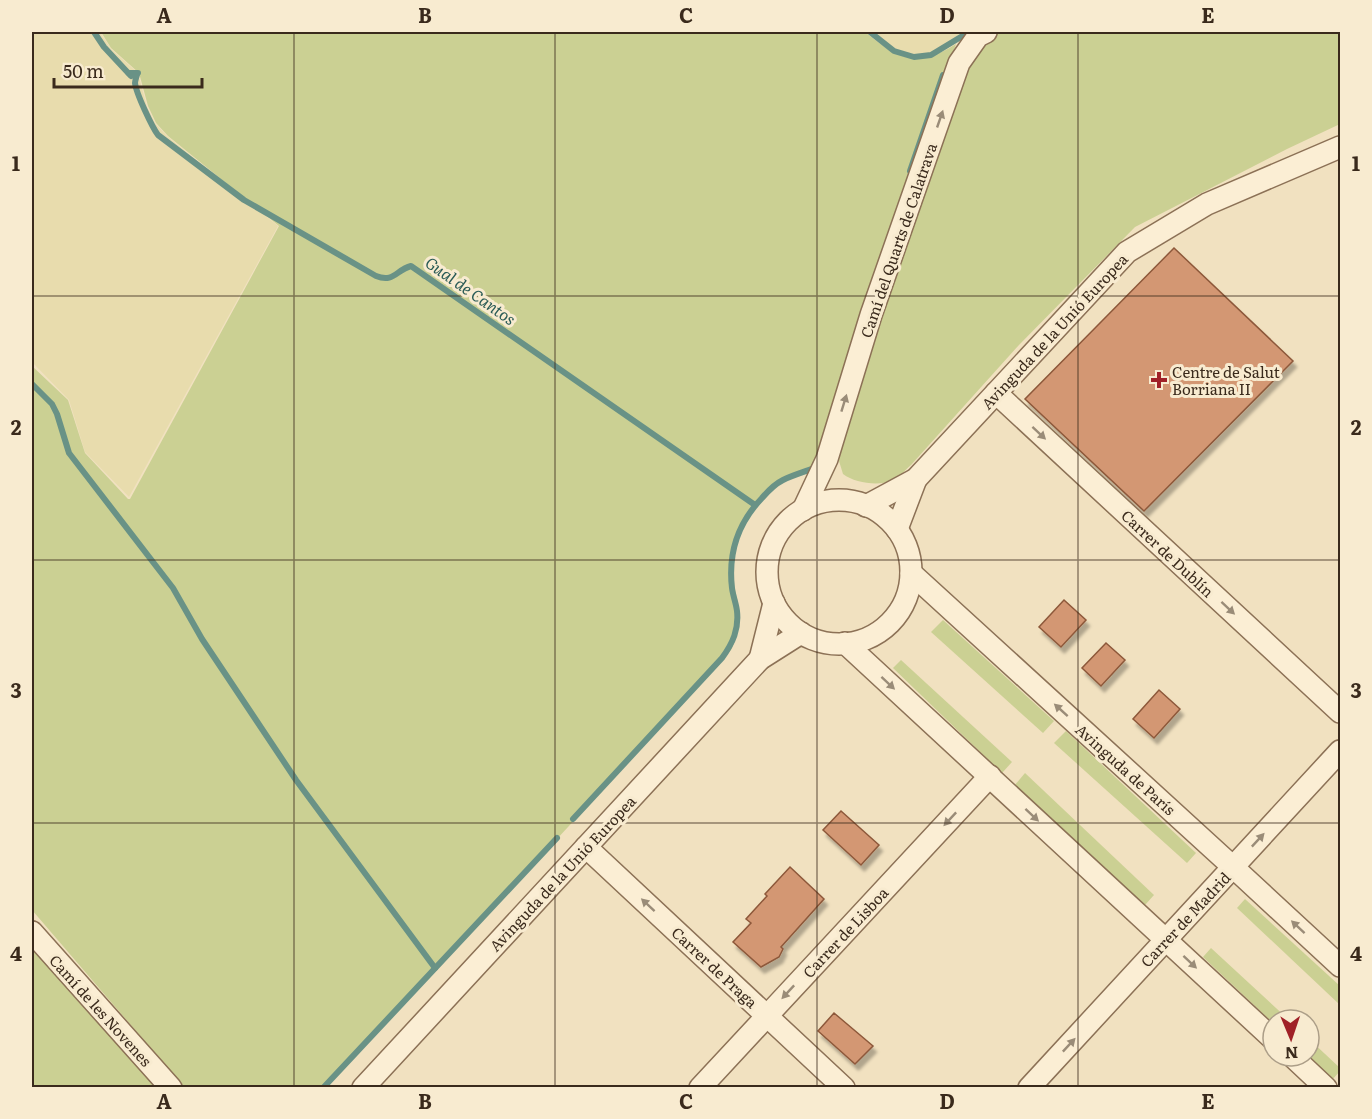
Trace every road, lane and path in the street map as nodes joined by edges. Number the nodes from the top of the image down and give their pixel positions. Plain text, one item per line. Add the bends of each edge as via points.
1 (986, 32) edge
2 (1341, 147) edge
3 (996, 393) junction
4 (827, 459) junction
5 (916, 479) junction
6 (840, 500) junction
7 (866, 506) junction
8 (803, 510) junction
9 (897, 530) junction
10 (911, 573) junction
11 (774, 603) junction
12 (801, 633) junction
13 (845, 643) junction
14 (760, 659) junction
15 (1341, 712) edge
16 (1341, 751) edge
17 (990, 776) junction
18 (586, 847) junction
19 (1233, 867) junction
20 (32, 932) edge
21 (1166, 939) junction
22 (1341, 966) edge
23 (766, 1016) junction
24 (1261, 1028) edge
25 (1305, 1068) edge
26 (171, 1088) edge
27 (363, 1088) edge
28 (700, 1088) edge
29 (844, 1088) edge
30 (1029, 1088) edge
31 (1326, 1088) edge

4 -> 1 street, Camí del Quarts de Calatrava via 871,315 959,63 978,36
2 - 3 street, Avinguda de la Unió Europea via 1207,204 1127,252
3 - 5 street, Avinguda de la Unió Europea
3 -> 15 street, Carrer de Dublín
4 - 6 street
4 - 8 street, Camí del Quarts de Calatrava
5 - 7 street, Avinguda de la Unió Europea
5 - 9 street, Avinguda de la Unió Europea
6 - 7 street
6 - 8 street via 821,502
7 - 9 street
8 - 11 street via 786,523 774,540 768,561
9 - 10 street via 908,550
10 - 13 street via 908,594 884,628
19 -> 10 street, Avinguda de París
11 - 12 street
11 - 14 street, Avinguda de la Unió Europea
12 - 13 street via 815,640
12 - 14 street, Avinguda de la Unió Europea
13 -> 17 street
14 - 18 street, Avinguda de la Unió Europea
19 -> 16 street, Carrer de Madrid
17 -> 21 street
17 -> 23 street, Carrer de Lisboa
23 -> 18 street, Carrer de Praga
18 - 27 street, Avinguda de la Unió Europea
19 - 21 street, Carrer de Madrid
22 -> 19 street, Avinguda de París
20 - 26 street, Camí de les Novenes
21 -> 24 street
30 -> 21 street, Carrer de Madrid
23 - 28 street, Carrer de Lisboa
23 - 29 street, Carrer de Praga
25 - 31 street

